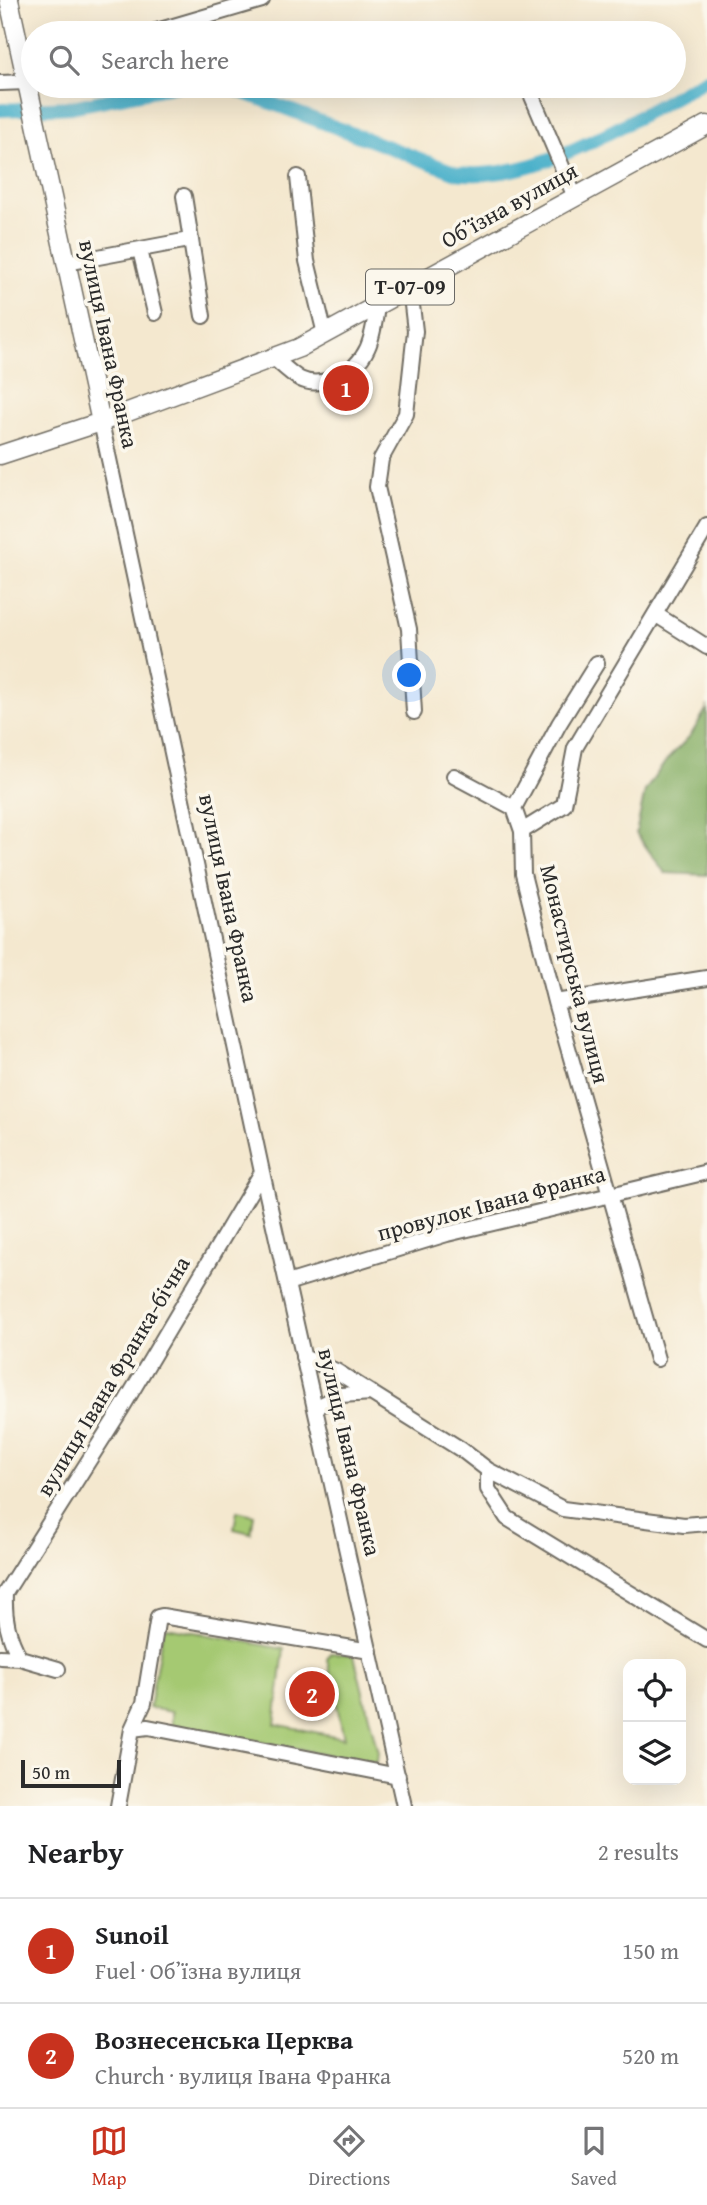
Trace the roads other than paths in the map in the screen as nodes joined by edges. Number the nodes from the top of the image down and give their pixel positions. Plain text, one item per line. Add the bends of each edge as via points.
1 (9, 0) edge
2 (262, 0) edge
3 (191, 21) edge
4 (21, 47) edge
5 (21, 79) edge
6 (0, 83) edge
7 (32, 98) edge
8 (533, 98) edge
9 (707, 125) edge
10 (298, 177) dead end
11 (184, 196) dead end
12 (575, 197) junction
13 (189, 240) junction
14 (140, 250) junction
15 (66, 263) junction
16 (410, 288) junction
17 (377, 306) junction
18 (155, 313) dead end
19 (204, 316) dead end
20 (325, 334) junction
21 (274, 358) junction
22 (101, 422) junction
23 (0, 455) edge
24 (707, 527) edge
25 (655, 614) junction
26 (707, 647) edge
27 (597, 663) dead end
28 (414, 712) dead end
29 (454, 776) dead end
30 (514, 808) junction
31 (522, 831) junction
32 (707, 978) edge
33 (555, 1002) junction
34 (262, 1172) junction
35 (707, 1172) edge
36 (612, 1195) junction
37 (287, 1283) junction
38 (303, 1357) junction
39 (657, 1359) dead end
40 (372, 1393) junction
41 (315, 1408) junction
42 (488, 1470) junction
43 (707, 1523) edge
44 (2, 1598) edge
45 (707, 1640) edge
46 (370, 1651) junction
47 (0, 1657) edge
48 (20, 1658) junction
49 (58, 1669) dead end
50 (132, 1729) junction
51 (398, 1776) junction
52 (118, 1806) edge
53 (404, 1806) edge

1 - 4 main road, вулиця Івана Франка
2 - 3 street
5 - 6 street
7 - 15 main road, вулиця Івана Франка
8 - 12 street
9 - 12 main road, Обʼїзна вулиця / Т-07-09
10 - 20 street via 307,261
11 - 13 street
12 - 16 main road, Обʼїзна вулиця / Т-07-09
13 - 14 street
13 - 19 street
14 - 15 street
14 - 18 street
15 - 22 main road, вулиця Івана Франка
16 - 17 main road, Обʼїзна вулиця / Т-07-09
16 - 28 street via 415,331 406,414 381,459 377,487 409,629
17 - 20 main road, Обʼїзна вулиця / Т-07-09
17 - 21 street via 369,346 349,372 328,381 301,380
20 - 21 main road, Обʼїзна вулиця / Т-07-09
21 - 22 main road, Обʼїзна вулиця / Т-07-09
22 - 23 main road, Т-07-09
22 - 34 street, вулиця Івана Франка
24 - 25 street
25 - 26 street
25 - 31 street via 575,748 564,805
27 - 30 street
29 - 30 street
30 - 31 street, Монастирська вулиця
31 - 33 street, Монастирська вулиця via 523,874
32 - 33 street
33 - 36 street, Монастирська вулиця
34 - 37 street, вулиця Івана Франка
34 - 44 street, вулиця Івана Франка-бічна
35 - 36 street, провулок Івана Франка
36 - 37 street, провулок Івана Франка via 447,1234
36 - 39 street, Монастирська вулиця
37 - 38 street, вулиця Івана Франка
38 - 40 street
38 - 41 street, вулиця Івана Франка
40 - 41 street via 341,1395
40 - 42 street
41 - 46 street, вулиця Івана Франка
42 - 43 street via 564,1509 684,1525
42 - 45 street via 488,1489 507,1518
44 - 48 street via 11,1642
46 - 50 street via 162,1616 158,1618 144,1703
46 - 51 street, вулиця Івана Франка
47 - 48 street
48 - 49 street
50 - 51 street via 148,1727
50 - 52 street
51 - 53 street, вулиця Івана Франка

